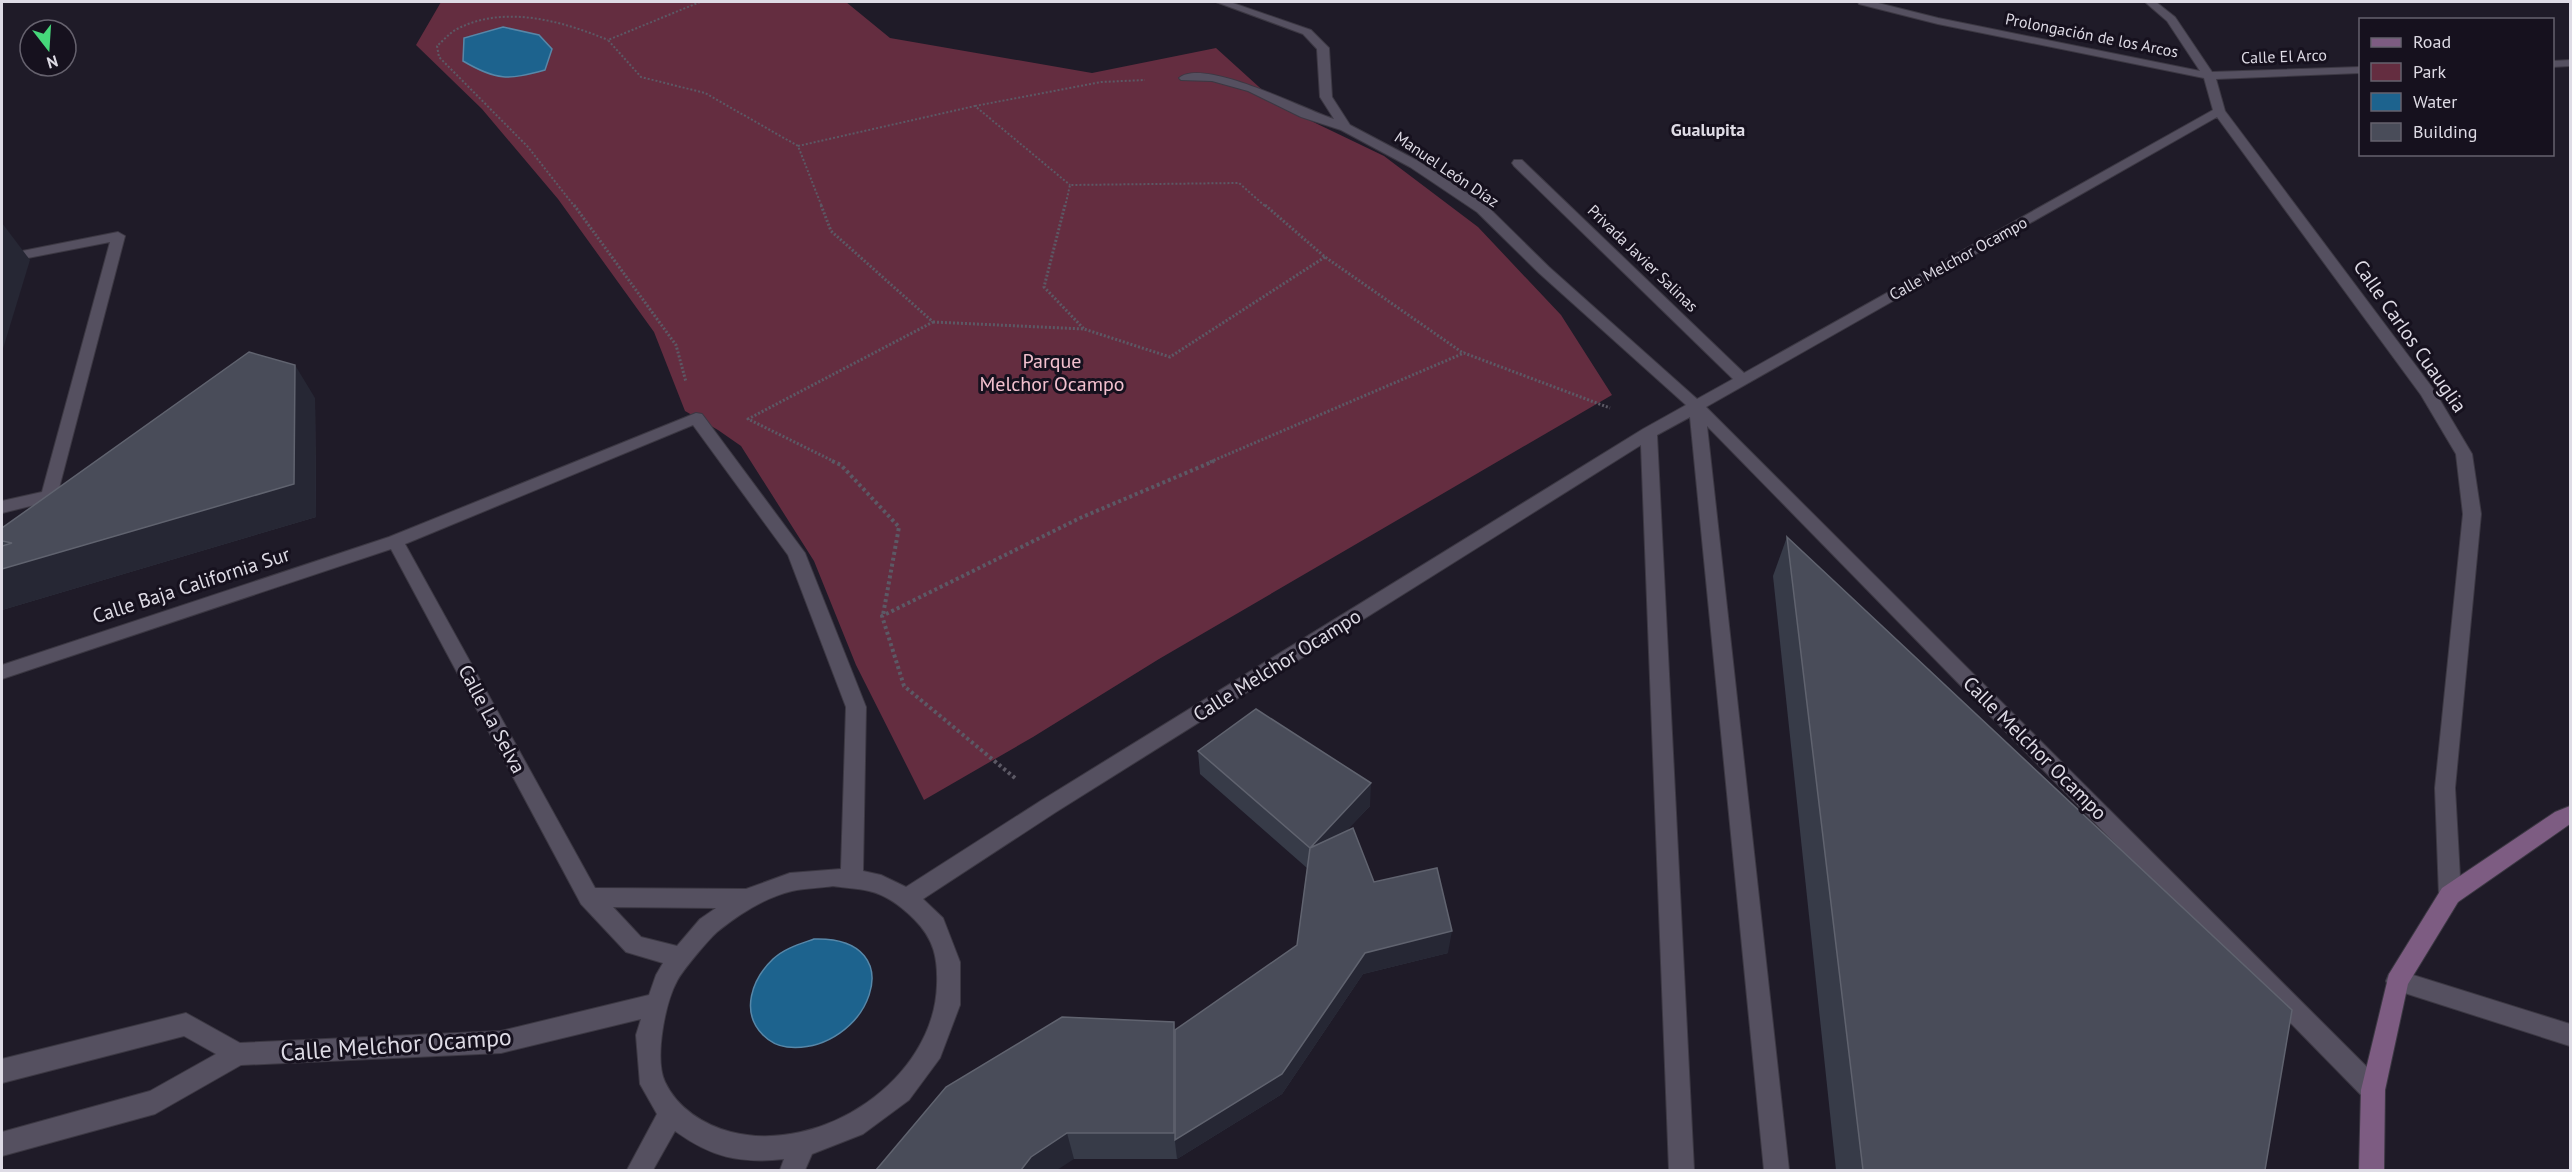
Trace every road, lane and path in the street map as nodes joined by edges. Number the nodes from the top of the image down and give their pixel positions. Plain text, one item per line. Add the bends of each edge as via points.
1 (700, 2) edge
2 (1221, 2) edge
3 (1863, 2) edge
4 (2150, 2) edge
5 (608, 40) junction
6 (2571, 63) edge
7 (2554, 64) edge
8 (2359, 70) edge
9 (2209, 76) junction
10 (1185, 78) joint
11 (975, 106) junction
12 (2219, 111) junction
13 (1345, 127) junction
14 (798, 146) junction
15 (1518, 163) dead end
16 (1070, 185) junction
17 (1326, 257) junction
18 (2, 259) edge
19 (933, 322) junction
20 (1084, 330) junction
21 (1464, 353) junction
22 (1743, 380) junction
23 (1697, 407) junction
24 (696, 418) junction
25 (748, 419) junction
26 (1655, 430) junction
27 (2, 507) edge
28 (395, 541) junction
29 (882, 616) junction
30 (2, 672) edge
31 (1049, 807) junction
32 (2571, 815) edge
33 (852, 880) junction
34 (2450, 895) junction
35 (589, 897) junction
36 (907, 898) junction
37 (747, 899) junction
38 (681, 957) junction
39 (2397, 981) junction
40 (658, 1004) junction
41 (2571, 1035) edge
42 (238, 1054) junction
43 (2, 1071) edge
44 (2373, 1090) junction
45 (671, 1113) junction
46 (2, 1144) edge
47 (803, 1145) junction
48 (639, 1170) edge
49 (792, 1170) edge
50 (1682, 1170) edge
51 (1776, 1170) edge
52 (2371, 1170) edge

1 - 5 path
2 - 13 street, Manuel León Díaz via 1307,32 1323,48 1326,97
3 - 9 street, Prolongación de los Arcos
4 - 9 street, Calle Carlos Cuauglia via 2172,19
5 - 14 path via 641,77 705,93
5 - 24 path via 577,26 538,18 495,18 458,28 437,46 439,57 542,165 676,345
6 - 7 street
8 - 9 street, Calle El Arco
9 - 12 street, Calle Carlos Cuauglia
10 - 11 path via 1101,82
10 - 13 street via 1214,78 1252,89 1305,114
11 - 14 path
11 - 16 path
12 - 22 street, Calle Melchor Ocampo
12 - 34 street, Calle Carlos Cuauglia via 2428,393 2464,454 2472,514 2445,788
13 - 23 street, Manuel León Díaz via 1414,164 1482,209
14 - 19 path via 831,231
15 - 22 street, Privada Javier Salinas
16 - 17 path via 1239,183
16 - 20 path via 1044,286
17 - 20 path via 1170,357
17 - 21 path
18 - 27 street via 118,236 49,496
19 - 20 path
19 - 25 path
21 - 26 path
21 - 29 path via 1080,518
22 - 23 street, Calle Melchor Ocampo
23 - 26 street, Calle Melchor Ocampo
23 - 44 street, Calle Melchor Ocampo
23 - 51 street
24 - 25 path
24 - 28 street, Calle Baja California Sur
24 - 33 street via 796,553 856,707
25 - 29 path via 841,465 899,527
26 - 31 street, Calle Melchor Ocampo
26 - 50 street
28 - 30 street, Calle Baja California Sur
28 - 35 street, Calle La Selva
29 - 31 path via 904,686
31 - 36 street, Calle Melchor Ocampo
32 - 34 street
33 - 36 street via 873,882
33 - 37 street via 833,877 790,882
34 - 39 street
35 - 37 street
35 - 38 street, Calle La Selva via 634,945
36 - 47 street via 935,925 949,962 948,1005 932,1050 900,1092 854,1125
37 - 38 street via 708,926
38 - 40 street via 667,975
39 - 41 street
39 - 44 street
40 - 42 street, Calle Melchor Ocampo via 501,1042
40 - 45 street via 648,1035 651,1084
42 - 43 street via 186,1024
42 - 46 street, Calle Melchor Ocampo via 155,1102
44 - 52 street
45 - 47 street via 706,1138 752,1150
45 - 48 street
47 - 49 street

